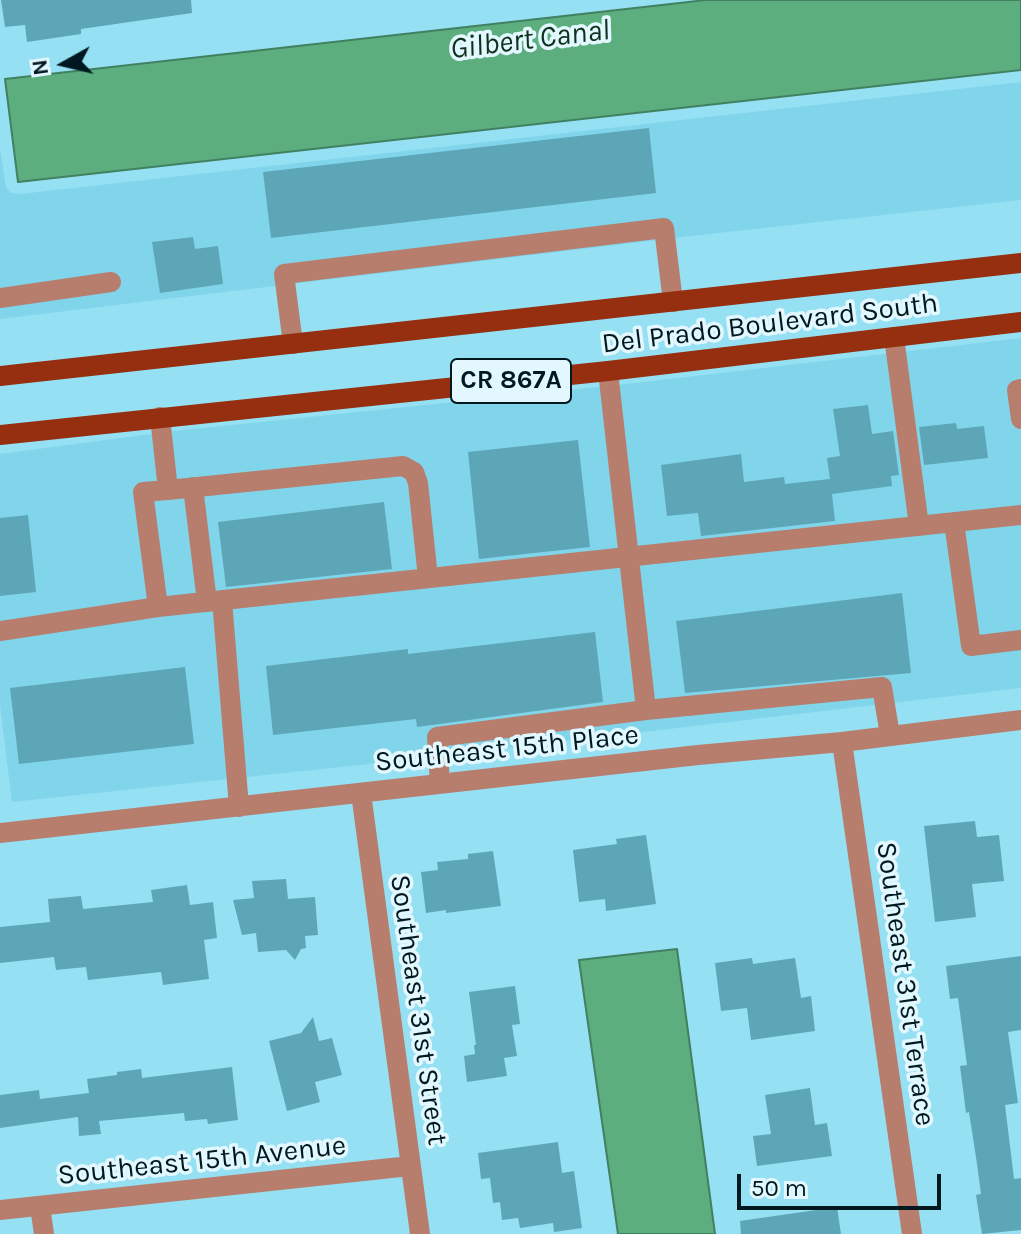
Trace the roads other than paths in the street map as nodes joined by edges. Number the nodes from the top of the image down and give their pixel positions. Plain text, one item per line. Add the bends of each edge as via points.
1 (1021, 263) edge
2 (111, 282) dead end
3 (0, 298) edge
4 (673, 302) junction
5 (1021, 322) edge
6 (894, 337) junction
7 (293, 344) junction
8 (608, 371) junction
9 (0, 376) edge
10 (1021, 389) edge
11 (160, 417) junction
12 (1021, 419) edge
13 (0, 435) edge
14 (193, 487) junction
15 (168, 490) junction
16 (1021, 515) edge
17 (954, 522) junction
18 (919, 526) junction
19 (627, 557) junction
20 (428, 578) junction
21 (214, 601) junction
22 (158, 607) junction
23 (0, 631) edge
24 (1021, 640) edge
25 (646, 710) junction
26 (1021, 720) edge
27 (890, 735) junction
28 (842, 742) junction
29 (440, 784) junction
30 (361, 793) junction
31 (239, 807) junction
32 (0, 833) edge
33 (410, 1166) junction
34 (40, 1206) junction
35 (0, 1210) edge
36 (44, 1234) edge
37 (420, 1234) edge
38 (912, 1234) edge

1 - 4 main road, Del Prado Boulevard South / CR 867A
2 - 3 street
4 - 7 main road, Del Prado Boulevard South / CR 867A
4 - 7 street via 664,228 284,274
5 - 6 main road, Del Prado Boulevard South / CR 867A
6 - 8 main road, Del Prado Boulevard South / CR 867A
6 - 18 street
7 - 9 main road, Del Prado Boulevard South / CR 867A
8 - 11 main road, Del Prado Boulevard South / CR 867A
8 - 19 street
10 - 12 street
11 - 13 main road, Del Prado Boulevard South / CR 867A
11 - 15 street
14 - 15 street
14 - 20 street via 403,466 414,472 418,483
14 - 21 street
15 - 22 street via 143,492
16 - 17 street
17 - 18 street
17 - 24 street via 971,646
18 - 19 street
19 - 20 street
19 - 25 street
20 - 21 street
21 - 22 street
21 - 31 street
22 - 23 street
25 - 27 street via 882,687
25 - 29 street via 437,737
26 - 27 street, Southeast 15th Place
27 - 28 street, Southeast 15th Place
28 - 29 street, Southeast 15th Place
28 - 38 street, Southeast 31st Terrace
29 - 30 street, Southeast 15th Place
30 - 31 street, Southeast 15th Place
30 - 33 street, Southeast 31st Street
31 - 32 street, Southeast 15th Place
33 - 34 street, Southeast 15th Avenue
33 - 37 street, Southeast 31st Street
34 - 35 street, Southeast 15th Avenue
34 - 36 street

